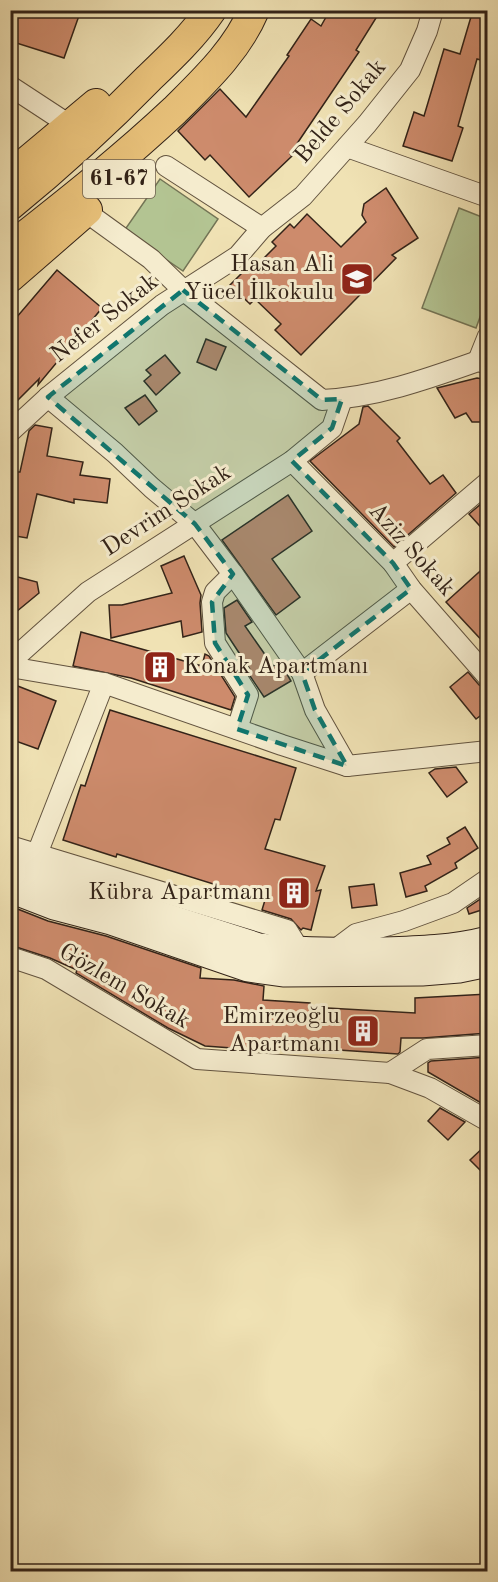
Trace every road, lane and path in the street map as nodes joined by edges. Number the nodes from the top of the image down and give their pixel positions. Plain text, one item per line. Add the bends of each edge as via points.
1 (193, 10) edge
2 (211, 10) edge
3 (254, 10) edge
4 (433, 10) edge
5 (217, 69) junction
6 (10, 86) edge
7 (71, 126) junction
8 (347, 147) junction
9 (166, 166) dead end
10 (10, 176) edge
11 (488, 197) edge
12 (10, 205) edge
13 (86, 212) junction
14 (262, 228) junction
15 (10, 248) edge
16 (10, 277) edge
17 (183, 290) junction
18 (488, 336) edge
19 (483, 362) edge
20 (48, 398) junction
21 (342, 399) junction
22 (10, 432) edge
23 (292, 461) junction
24 (488, 482) edge
25 (195, 524) junction
26 (393, 562) junction
27 (233, 573) junction
28 (411, 589) junction
29 (10, 662) edge
30 (10, 667) edge
31 (302, 673) junction
32 (488, 677) edge
33 (104, 683) junction
34 (237, 729) junction
35 (488, 751) edge
36 (347, 766) junction
37 (10, 846) edge
38 (37, 854) junction
39 (10, 867) edge
40 (488, 879) edge
41 (10, 890) edge
42 (488, 940) edge
43 (300, 951) junction
44 (332, 952) junction
45 (10, 957) edge
46 (488, 963) edge
47 (488, 1045) edge
48 (390, 1073) junction
49 (488, 1121) edge

1 - 7 main road, 61-67 via 152,56
2 - 12 main road, 61-67 via 105,123
3 - 5 main road, 61-67
4 - 8 street, Belde Sokak via 410,70
5 - 13 main road, 61-67 via 153,146
5 - 15 main road, 61-67 via 130,152
6 - 7 street
7 - 10 main road, 61-67
8 - 11 street
8 - 14 street, Belde Sokak via 303,196
9 - 14 street
13 - 16 main road, 61-67
13 - 17 street via 151,259
14 - 17 street, Nefer Sokak via 238,256
17 - 20 street, Nefer Sokak
17 - 21 street via 322,400
18 - 19 street
19 - 21 street via 404,386
20 - 22 street, Nefer Sokak
20 - 25 street
21 - 23 street, Devrim Sokak via 332,428
23 - 25 street, Devrim Sokak
23 - 26 street, Aziz Sokak
24 - 26 street
25 - 27 street
25 - 29 street, Devrim Sokak via 88,592
26 - 28 street, Aziz Sokak
27 - 31 street
27 - 34 street via 215,592 212,602 215,643 248,695
28 - 31 street
28 - 32 street, Aziz Sokak
30 - 33 street
31 - 36 street via 315,710
33 - 34 street
33 - 38 street
34 - 36 street
35 - 36 street
37 - 38 street
38 - 43 street via 287,930
39 - 43 street via 259,947
40 - 44 street via 453,903 356,934
41 - 46 street via 248,968 283,973 422,972
42 - 44 street via 434,949
43 - 44 street
45 - 48 street, Gözlem Sokak via 46,969 196,1059
47 - 48 street via 427,1049
48 - 49 street, Gözlem Sokak via 430,1088

